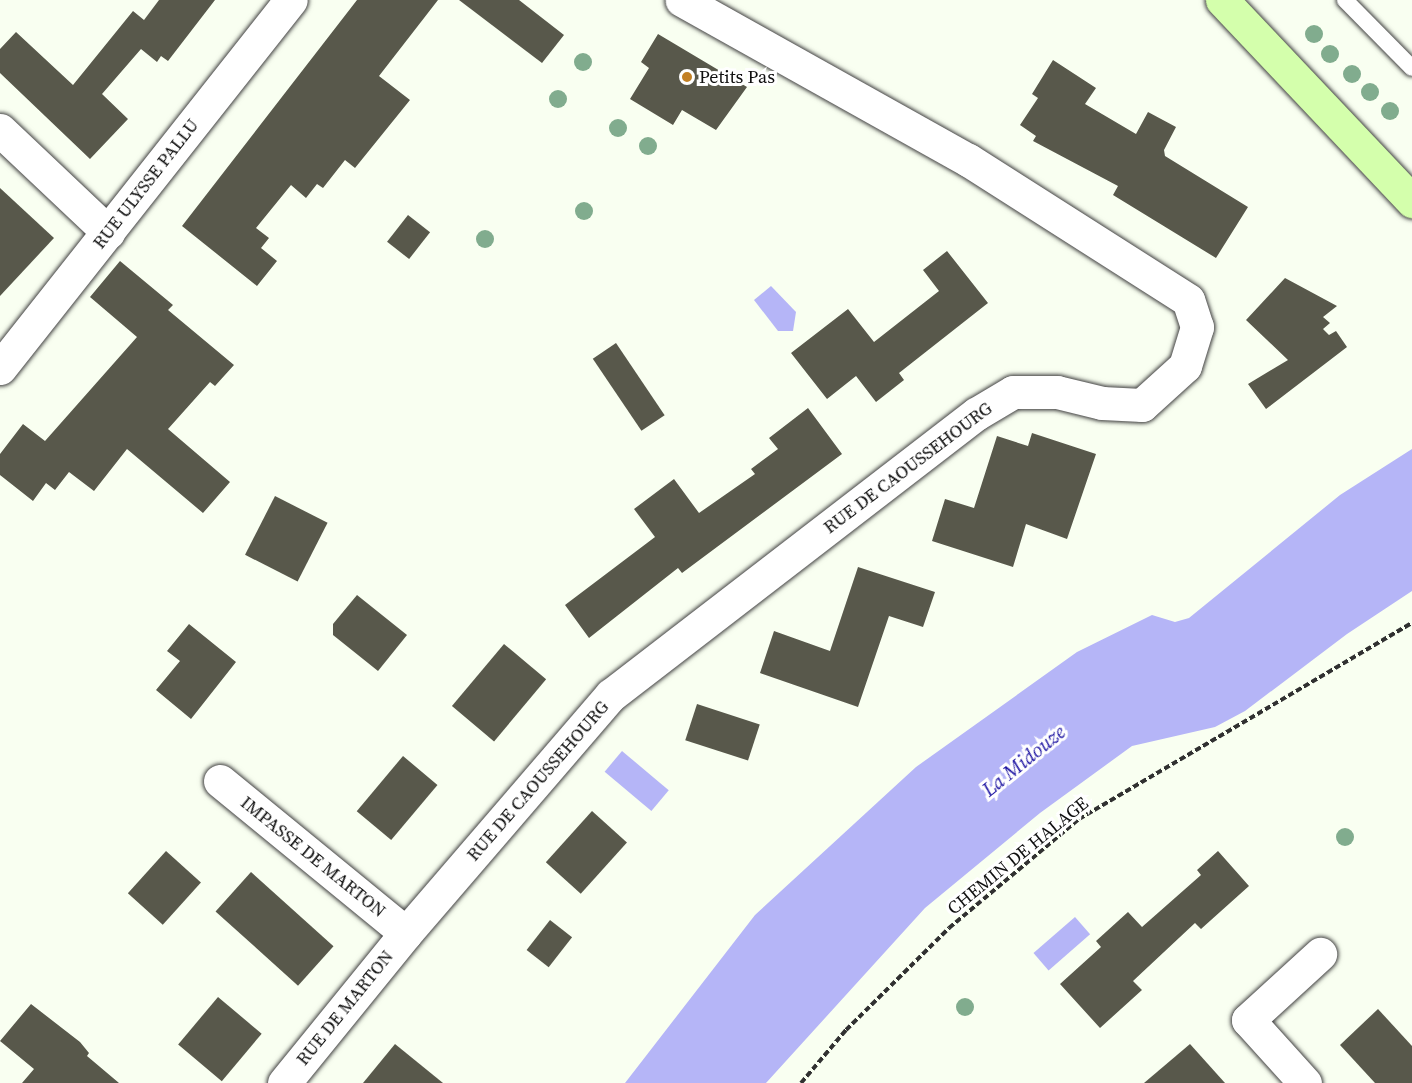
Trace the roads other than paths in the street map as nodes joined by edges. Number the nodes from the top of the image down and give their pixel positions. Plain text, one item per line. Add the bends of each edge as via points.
1 (291, 0) edge
2 (682, 0) edge
3 (1222, 0) edge
4 (1345, 0) edge
5 (1412, 68) edge
6 (0, 130) edge
7 (1412, 201) edge
8 (108, 232) junction
9 (0, 368) edge
10 (220, 781) dead end
11 (406, 933) junction
12 (1320, 954) dead end
13 (284, 1083) edge
14 (1305, 1083) edge

1 - 8 street, RUE ULYSSE PALLU
2 - 11 street, RUE DE CAOUSSEHOURG via 968,160 1178,293 1188,300 1197,327 1185,366 1142,405 1102,403 1057,392 1013,392 976,414 611,695
3 - 7 main road
4 - 5 lane
6 - 8 street
8 - 9 street, RUE ULYSSE PALLU
10 - 11 street, IMPASSE DE MARTON
11 - 13 street, RUE DE MARTON
12 - 14 street via 1248,1020

